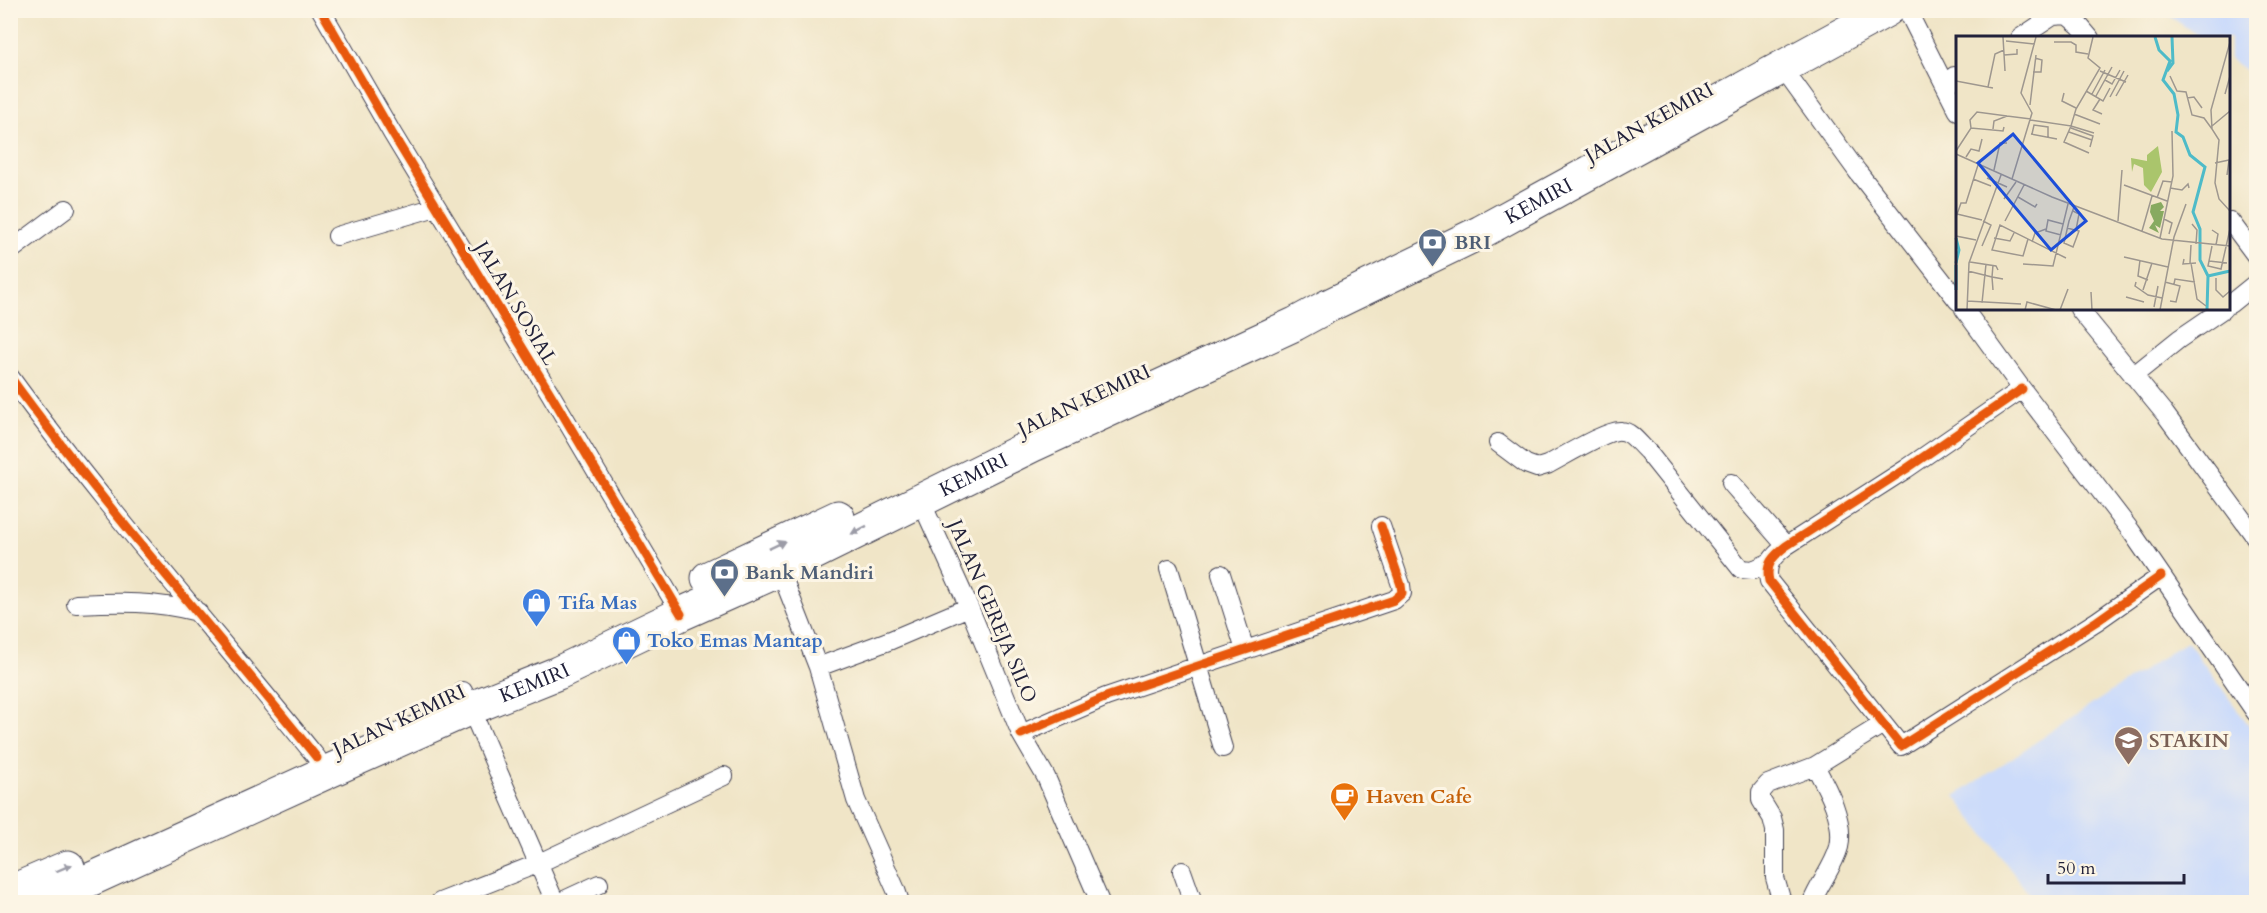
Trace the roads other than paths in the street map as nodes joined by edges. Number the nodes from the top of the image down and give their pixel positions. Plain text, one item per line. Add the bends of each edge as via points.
1 (321, 10) edge
2 (1847, 10) edge
3 (1887, 10) edge
4 (1907, 10) edge
5 (2023, 36) edge
6 (2088, 36) edge
7 (1782, 69) junction
8 (1953, 78) edge
9 (1956, 98) edge
10 (436, 207) junction
11 (66, 209) dead end
12 (2231, 224) edge
13 (337, 236) dead end
14 (10, 251) edge
15 (2256, 256) edge
16 (2256, 283) edge
17 (1956, 298) edge
18 (2231, 302) edge
19 (1965, 310) edge
20 (2080, 310) edge
21 (2222, 310) edge
22 (2133, 376) junction
23 (10, 377) edge
24 (2022, 389) junction
25 (1498, 443) dead end
26 (1731, 483) dead end
27 (921, 499) junction
28 (1381, 526) dead end
29 (2256, 538) edge
30 (1786, 546) junction
31 (1768, 563) junction
32 (1169, 569) dead end
33 (780, 570) junction
34 (1221, 574) dead end
35 (2161, 576) junction
36 (76, 604) dead end
37 (676, 605) junction
38 (969, 607) junction
39 (198, 612) junction
40 (1245, 650) junction
41 (1199, 665) junction
42 (818, 667) junction
43 (467, 699) junction
44 (2256, 713) edge
45 (1883, 724) junction
46 (1021, 734) junction
47 (1223, 748) dead end
48 (317, 758) junction
49 (1815, 766) junction
50 (724, 776) dead end
51 (537, 864) junction
52 (1182, 871) dead end
53 (599, 884) dead end
54 (10, 891) edge
55 (41, 903) edge
56 (440, 903) edge
57 (555, 903) edge
58 (560, 903) edge
59 (900, 903) edge
60 (1100, 903) edge
61 (1193, 903) edge
62 (1782, 903) edge
63 (1812, 903) edge

1 - 10 street, JALAN SOSIAL
37 -> 2 highway, JALAN KEMIRI via 1294,299 1420,244 1625,138
3 - 7 highway, KEMIRI
4 - 8 street
5 - 6 street via 2054,16 2067,15
7 - 17 street
7 - 27 highway, KEMIRI via 1481,232
8 - 9 street
10 - 13 street
10 - 37 street, JALAN SOSIAL
11 - 14 street
12 - 15 street
16 - 18 street
19 - 24 street
20 - 22 street
21 - 22 street
22 - 29 street
23 - 39 street
24 - 30 street via 1906,470
24 - 35 street
25 - 31 street via 1526,465 1537,468 1610,432 1622,430 1647,451 1741,569 1753,570
26 - 30 street
27 -> 33 highway, KEMIRI
27 - 38 street, JALAN GEREJA SILO
28 - 40 street via 1402,593 1394,600
30 - 31 street
31 - 45 street via 1769,581
32 - 41 street
33 - 37 highway, KEMIRI
33 - 42 street
34 - 40 street
35 - 44 street
35 - 45 street via 1901,746
36 - 39 street via 139,602
37 - 43 highway, KEMIRI via 558,673
38 - 42 street
38 - 46 street, JALAN GEREJA SILO
39 - 48 street
40 - 41 street
41 - 46 street via 1106,697
41 - 47 street
42 - 59 street via 856,800
43 - 48 highway, JALAN KEMIRI
43 - 51 street
43 - 55 highway, KEMIRI
45 - 49 street
46 - 60 street, JALAN GEREJA SILO via 1046,777
54 -> 48 highway, JALAN KEMIRI
49 - 62 street via 1768,784 1761,792 1775,830 1775,878
49 - 63 street via 1836,814 1839,846
50 - 51 street
51 - 56 street
51 - 57 street
52 - 61 street
53 - 58 street

